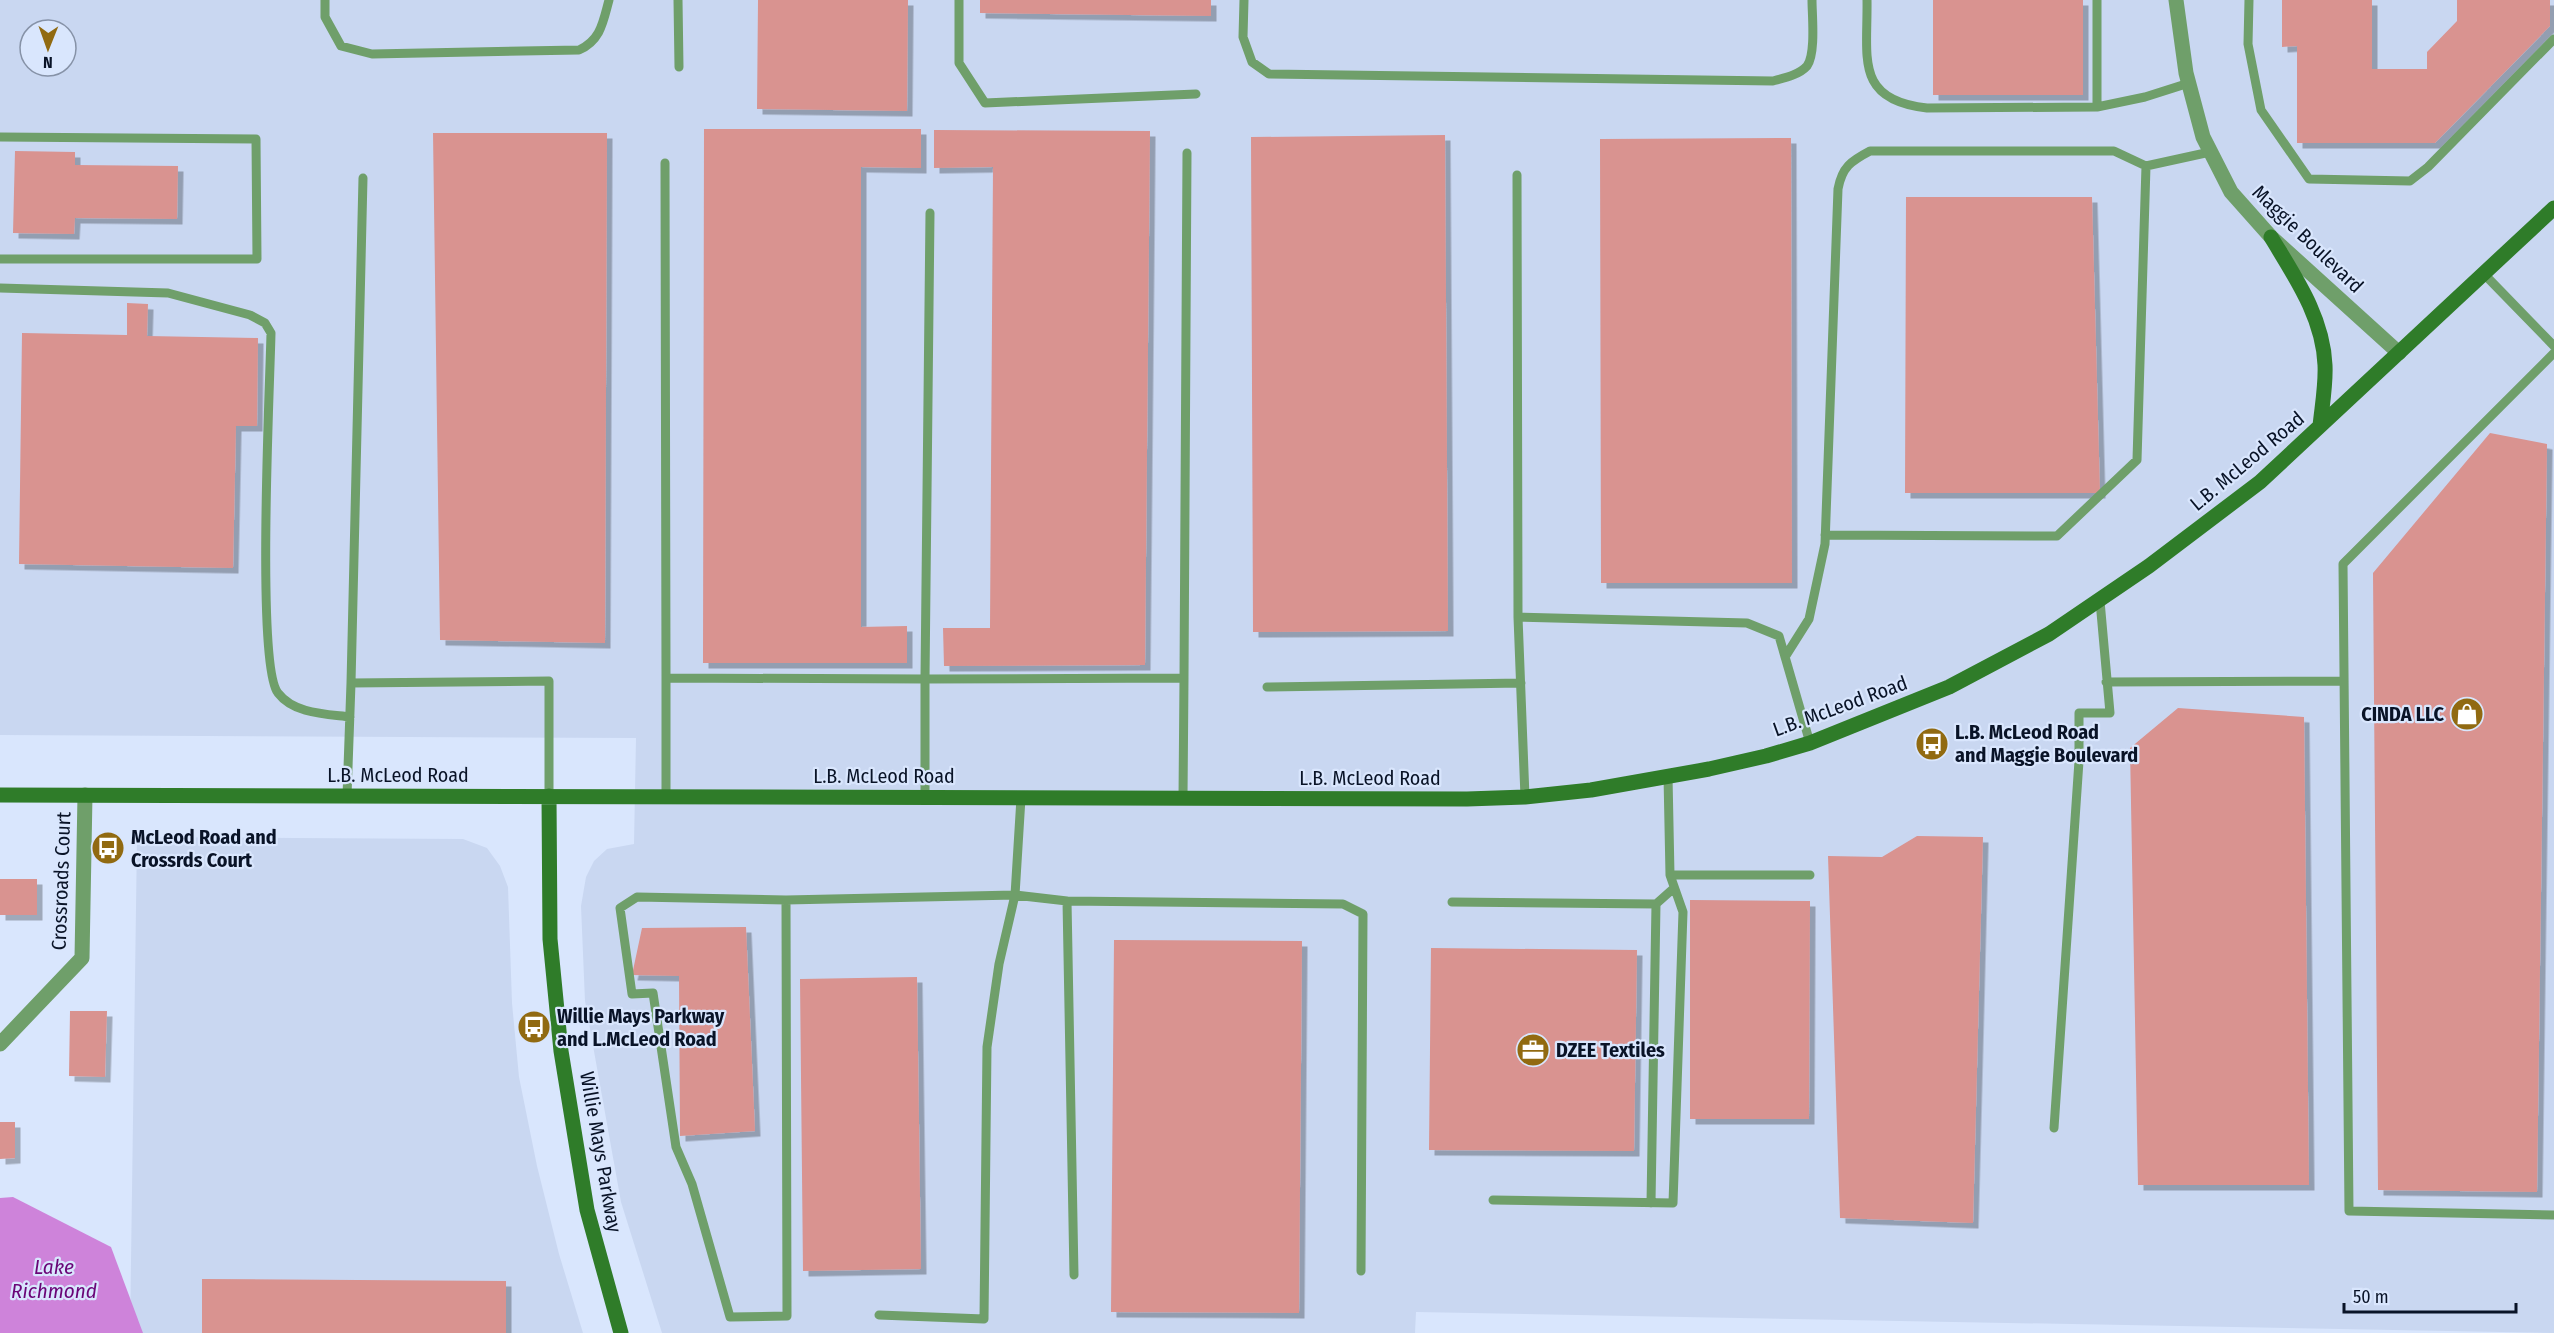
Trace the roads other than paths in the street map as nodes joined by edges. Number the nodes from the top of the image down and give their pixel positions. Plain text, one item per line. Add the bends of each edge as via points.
1 (325, 0) edge
2 (609, 0) edge
3 (678, 0) edge
4 (959, 0) edge
5 (1244, 0) edge
6 (1812, 0) edge
7 (1867, 0) edge
8 (2097, 0) edge
9 (2176, 0) edge
10 (2249, 0) edge
11 (2554, 39) edge
12 (679, 67) dead end
13 (2188, 82) junction
14 (1196, 94) dead end
15 (2097, 107) junction
16 (0, 137) edge
17 (2210, 152) junction
18 (1186, 153) dead end
19 (665, 163) dead end
20 (2146, 166) junction
21 (1517, 175) dead end
22 (363, 178) dead end
23 (2554, 208) edge
24 (930, 213) dead end
25 (2271, 237) junction
26 (0, 259) edge
27 (2485, 275) junction
28 (0, 288) edge
29 (2554, 346) edge
30 (2400, 353) junction
31 (2554, 353) edge
32 (2320, 426) junction
33 (1825, 535) junction
34 (2100, 601) junction
35 (1518, 617) junction
36 (1785, 657) junction
37 (666, 678) junction
38 (1184, 678) junction
39 (925, 679) junction
40 (2344, 681) junction
41 (2106, 682) junction
42 (351, 683) junction
43 (1521, 683) junction
44 (1267, 687) dead end
45 (350, 717) junction
46 (1810, 743) junction
47 (1668, 776) junction
48 (0, 795) edge
49 (85, 795) junction
50 (347, 796) junction
51 (549, 796) junction
52 (666, 797) junction
53 (1525, 797) junction
54 (925, 798) junction
55 (1021, 798) junction
56 (1183, 798) junction
57 (1670, 875) junction
58 (1810, 875) dead end
59 (1674, 888) junction
60 (1015, 895) junction
61 (786, 900) junction
62 (1067, 901) junction
63 (1452, 902) dead end
64 (1656, 904) junction
65 (0, 1044) edge
66 (2054, 1128) dead end
67 (1493, 1200) dead end
68 (1651, 1203) junction
69 (2554, 1215) edge
70 (1361, 1271) dead end
71 (1074, 1275) dead end
72 (879, 1315) dead end
73 (621, 1333) edge

1 - 2 lane via 325,17 341,46 372,54 579,50 591,45 601,32
3 - 12 lane
4 - 14 lane via 959,63 985,102
5 - 6 lane via 1243,37 1252,62 1269,74 1773,81 1797,73 1812,58
7 - 15 lane via 1868,74 1891,99 1927,108
8 - 15 lane
9 - 13 street, Maggie Boulevard
10 - 11 lane via 2248,44 2261,110 2309,179 2410,181
13 - 15 lane via 2145,97
13 - 17 street, Maggie Boulevard via 2202,137
16 - 26 lane via 256,139 257,259
17 - 20 lane
17 - 25 street, Maggie Boulevard via 2231,192
18 - 38 lane
19 - 37 lane
20 - 33 lane via 2137,460 2057,536
20 - 33 lane via 2114,151 1870,151 1844,167 1838,189
21 - 35 lane
22 - 42 lane
23 - 27 street, L.B. McLeod Road
24 - 39 lane
25 - 30 street, Maggie Boulevard
25 - 32 street via 2307,298 2322,336 2325,366
27 - 29 lane
27 - 30 street, L.B. McLeod Road
28 - 45 lane via 168,293 222,306 265,323 271,333 267,520 268,658 272,681 278,693 306,711
30 - 32 street, L.B. McLeod Road
31 - 40 lane via 2343,564
32 - 34 street, L.B. McLeod Road via 2260,482
33 - 36 lane via 1809,619
34 - 41 lane
34 - 46 street, L.B. McLeod Road via 2049,634 1949,687
35 - 36 lane via 1748,623 1779,636
35 - 43 lane
36 - 46 lane
37 - 39 lane
37 - 52 lane
38 - 39 lane
38 - 56 lane
39 - 54 lane
40 - 41 lane
40 - 69 lane via 2349,1211
41 - 66 lane via 2110,713 2079,713
42 - 45 lane
42 - 51 lane via 549,681
43 - 44 lane
43 - 53 lane
45 - 50 lane
46 - 47 street, L.B. McLeod Road
47 - 53 street, L.B. McLeod Road
47 - 57 lane
48 - 49 street, L.B. McLeod Road
49 - 50 street, L.B. McLeod Road
49 - 65 street, Crossroads Court via 82,958
50 - 51 street, L.B. McLeod Road
51 - 52 street, L.B. McLeod Road
51 - 73 street, Willie Mays Parkway via 550,939 561,1051 586,1210
52 - 54 street, L.B. McLeod Road
53 - 56 street, L.B. McLeod Road
54 - 55 street, L.B. McLeod Road
55 - 56 street, L.B. McLeod Road
55 - 60 lane
57 - 58 lane
57 - 59 lane
59 - 64 lane
59 - 68 lane via 1683,912 1673,1203
60 - 61 lane
60 - 62 lane
60 - 72 lane via 999,964 987,1047 984,1319
61 - 61 lane via 787,1316 730,1317 692,1184 676,1147 653,993 632,994 620,908 637,897
62 - 70 lane via 1343,904 1363,914
62 - 71 lane
63 - 64 lane
64 - 68 lane
67 - 68 lane

